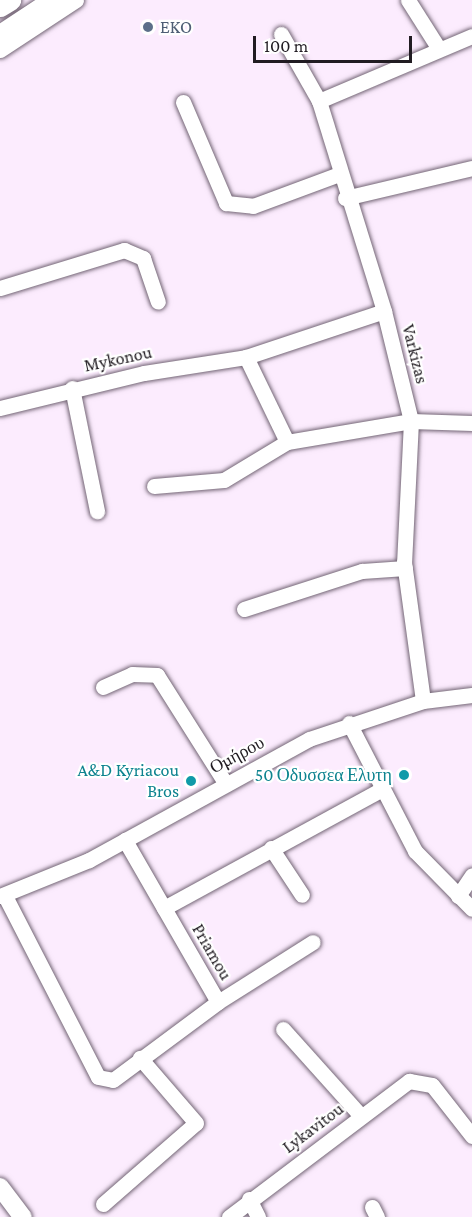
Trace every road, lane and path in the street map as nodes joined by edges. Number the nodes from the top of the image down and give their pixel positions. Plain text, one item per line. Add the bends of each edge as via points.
1 (10, 0) edge
2 (53, 0) edge
3 (76, 0) edge
4 (408, 0) edge
5 (0, 6) edge
6 (281, 34) dead end
7 (0, 35) edge
8 (472, 36) edge
9 (439, 49) junction
10 (0, 50) edge
11 (319, 101) junction
12 (183, 102) dead end
13 (472, 168) edge
14 (339, 174) junction
15 (345, 198) junction
16 (0, 288) edge
17 (158, 302) dead end
18 (384, 311) junction
19 (246, 357) junction
20 (72, 388) junction
21 (0, 408) edge
22 (411, 421) junction
23 (472, 423) edge
24 (287, 442) junction
25 (154, 486) dead end
26 (97, 511) dead end
27 (405, 568) junction
28 (244, 609) dead end
29 (103, 687) dead end
30 (472, 695) edge
31 (423, 701) junction
32 (349, 723) junction
33 (225, 784) junction
34 (380, 790) junction
35 (125, 840) junction
36 (271, 848) junction
37 (472, 875) edge
38 (302, 895) dead end
39 (2, 896) edge
40 (458, 896) junction
41 (164, 908) junction
42 (472, 909) edge
43 (313, 942) dead end
44 (218, 1002) junction
45 (283, 1029) dead end
46 (140, 1059) junction
47 (362, 1116) junction
48 (472, 1136) edge
49 (0, 1187) edge
50 (249, 1199) junction
51 (103, 1204) dead end
52 (23, 1217) edge
53 (229, 1217) edge
54 (258, 1217) edge

1 - 5 highway
2 - 7 highway
3 - 10 street
4 - 9 street
6 - 11 street, Varkizas
8 - 9 street
9 - 11 street
11 - 14 street, Varkizas
12 - 14 street via 226,203 253,206
13 - 15 street
14 - 15 street, Varkizas
15 - 18 street, Varkizas
16 - 17 street via 124,250 143,258
18 - 19 street, Mykonou
18 - 22 street, Varkizas
19 - 20 street, Mykonou
19 - 24 street
20 - 21 street, Mykonou
20 - 26 street
22 - 23 street
22 - 24 street
22 - 27 street, Varkizas
24 - 25 street via 224,480
27 - 28 street via 362,570
27 - 31 street, Varkizas
29 - 33 street via 132,674 158,675
30 - 31 street, Ομήρου
31 - 32 street, Ομήρου
32 - 33 street, Ομήρου
32 - 34 street
33 - 35 street, Ομήρου
34 - 36 street
34 - 40 street via 416,851
35 - 39 street, Ομήρου
35 - 41 street, Priamou
36 - 38 street
36 - 41 street
37 - 40 street
39 - 46 street, Priamou via 98,1077 113,1080
40 - 42 street
41 - 44 street, Priamou
43 - 44 street
44 - 46 street, Priamou
45 - 47 street
46 - 51 street via 196,1123
47 - 48 street, Lykavitou via 402,1085 425,1080
47 - 50 street, Lykavitou
49 - 52 main road
50 - 53 street, Lykavitou
50 - 54 street

